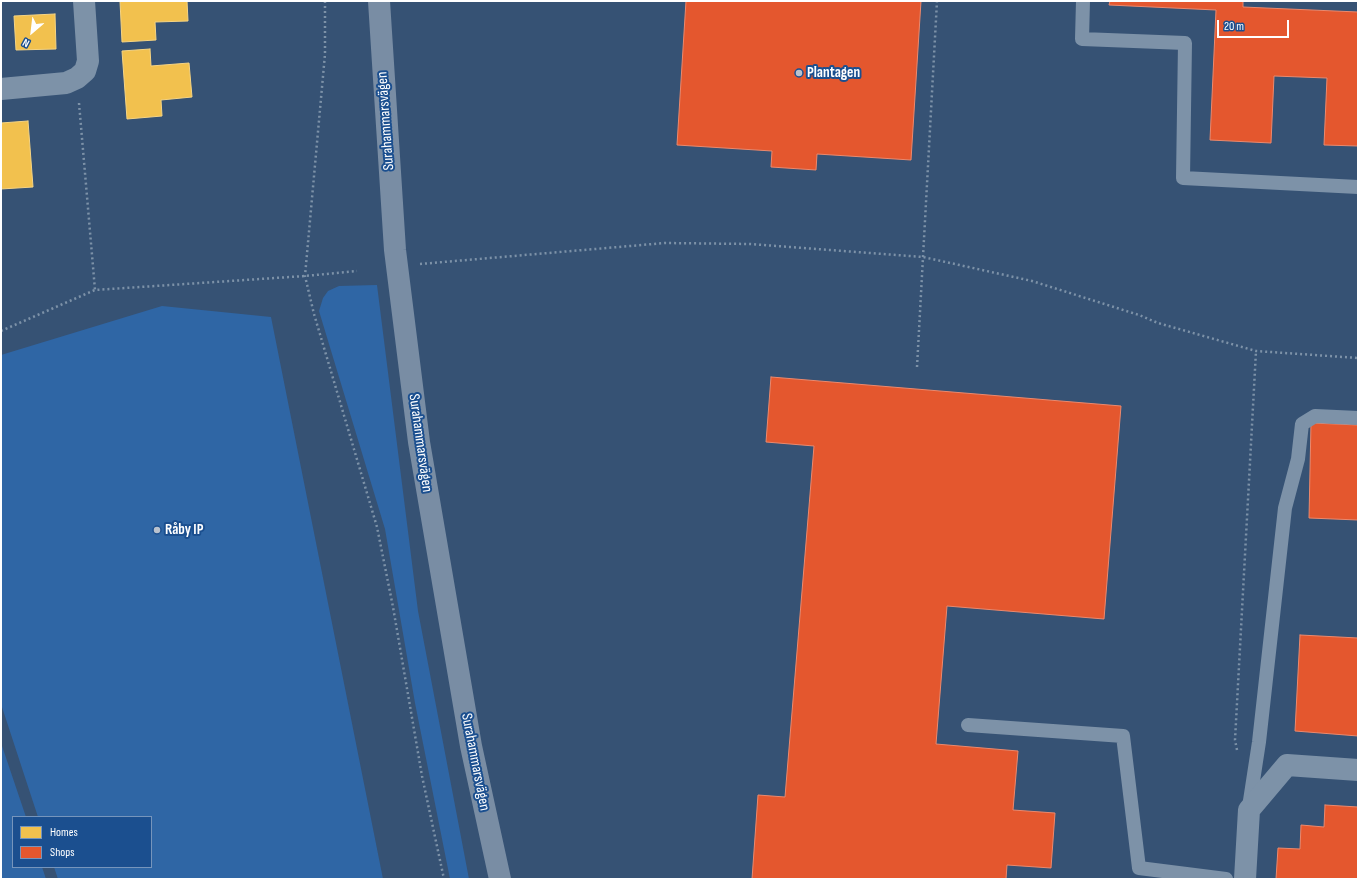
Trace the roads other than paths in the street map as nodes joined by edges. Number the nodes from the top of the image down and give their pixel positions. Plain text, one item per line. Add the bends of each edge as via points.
1 (84, 1) edge
2 (379, 1) edge
3 (1083, 1) edge
4 (1, 89) edge
5 (1358, 187) edge
6 (1358, 418) edge
7 (968, 725) dead end
8 (1358, 770) edge
9 (1249, 810) junction
10 (500, 879) edge
11 (1226, 879) edge
12 (1245, 879) edge

1 - 4 street via 88,61 85,71 66,83
2 - 10 main road, Surahammarsvägen via 395,250 419,442 471,746
3 - 5 lane via 1082,39 1185,43 1182,178
6 - 9 lane via 1315,416 1302,424 1298,459 1285,508
7 - 11 lane via 1123,736 1139,868
8 - 9 street via 1287,765
9 - 12 street

